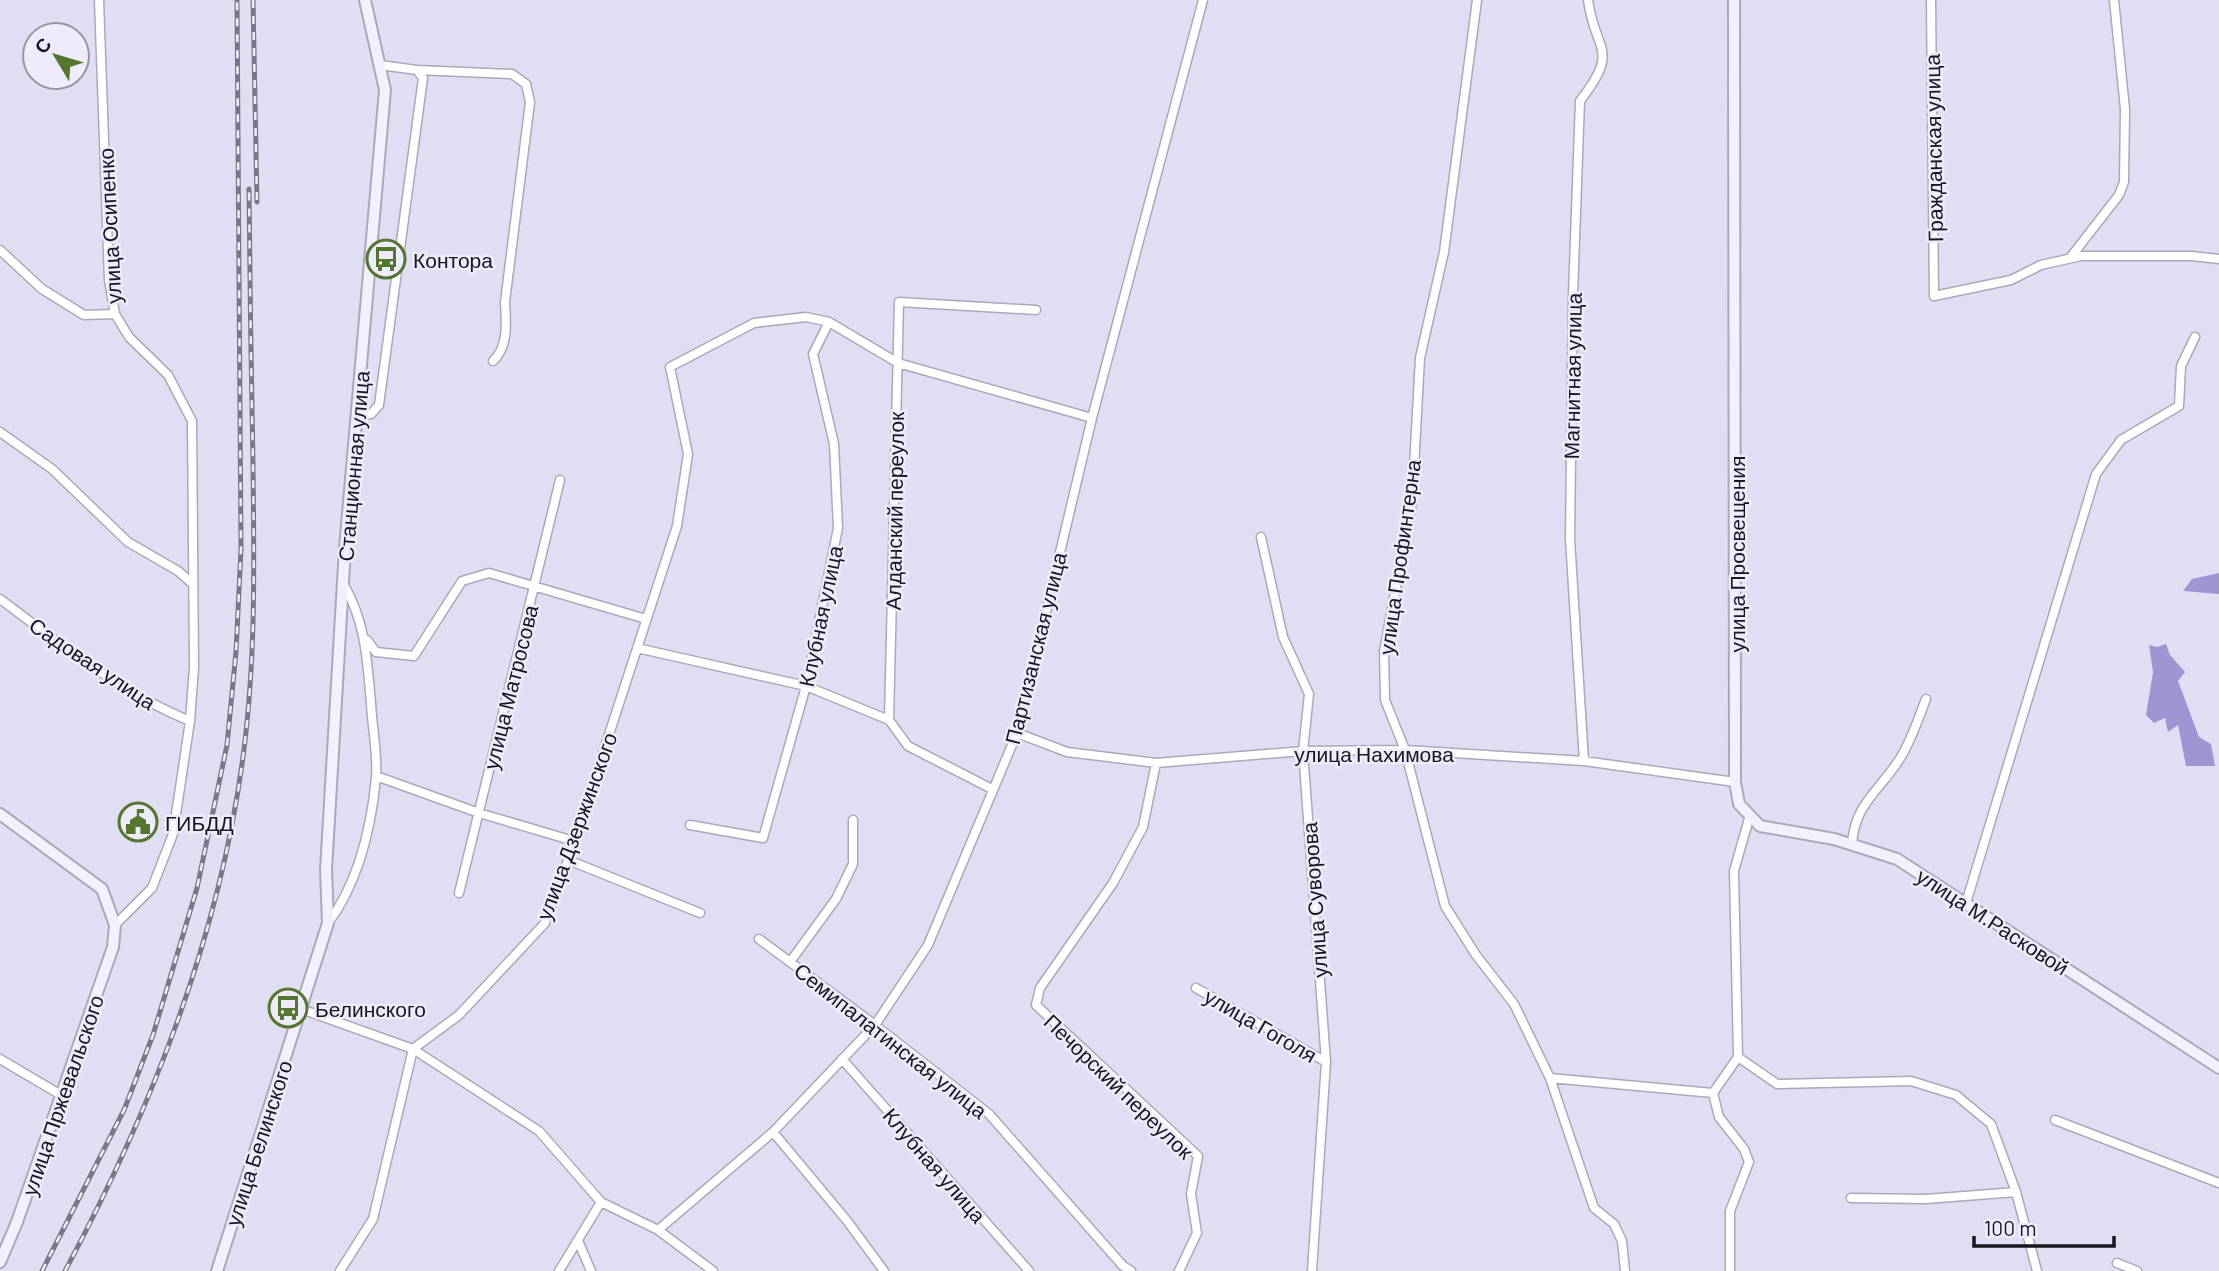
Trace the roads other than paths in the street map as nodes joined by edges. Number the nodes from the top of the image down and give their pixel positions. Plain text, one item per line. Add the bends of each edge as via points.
1 (99, 0) edge
2 (365, 0) edge
3 (1203, 0) edge
4 (1476, 0) edge
5 (1588, 0) edge
6 (1734, 0) edge
7 (1931, 0) edge
8 (2114, 0) edge
9 (380, 65) junction
10 (416, 70) junction
11 (0, 250) edge
12 (2070, 258) junction
13 (2219, 260) edge
14 (1035, 310) dead end
15 (115, 314) junction
16 (829, 322) junction
17 (2195, 337) dead end
18 (493, 361) dead end
19 (898, 362) junction
20 (356, 416) junction
21 (1092, 418) junction
22 (0, 432) edge
23 (560, 480) dead end
24 (1261, 537) dead end
25 (193, 584) junction
26 (344, 585) junction
27 (534, 587) junction
28 (0, 599) edge
29 (646, 619) junction
30 (366, 638) junction
31 (637, 648) junction
32 (806, 687) junction
33 (1926, 699) dead end
34 (190, 720) junction
35 (889, 720) junction
36 (1017, 733) junction
37 (1405, 750) junction
38 (1303, 751) junction
39 (1584, 761) junction
40 (1156, 763) junction
41 (376, 776) junction
42 (1735, 782) junction
43 (992, 789) junction
44 (479, 813) junction
45 (0, 814) edge
46 (1750, 815) junction
47 (853, 820) dead end
48 (690, 825) dead end
49 (574, 841) junction
50 (1852, 845) junction
51 (568, 860) junction
52 (459, 893) dead end
53 (1966, 903) junction
54 (700, 913) dead end
55 (115, 925) junction
56 (326, 929) junction
57 (759, 939) dead end
58 (790, 962) junction
59 (1196, 988) dead end
60 (301, 1009) junction
61 (876, 1024) junction
62 (413, 1049) junction
63 (1738, 1057) junction
64 (0, 1059) edge
65 (842, 1059) junction
66 (1326, 1062) junction
67 (2219, 1068) edge
68 (1550, 1077) junction
69 (1713, 1093) junction
70 (61, 1095) junction
71 (2055, 1120) dead end
72 (773, 1132) junction
73 (2219, 1183) edge
74 (2016, 1192) junction
75 (1851, 1198) dead end
76 (601, 1202) junction
77 (657, 1230) junction
78 (579, 1242) junction
79 (0, 1262) edge
80 (2117, 1263) dead end
81 (217, 1271) edge
82 (340, 1271) edge
83 (559, 1271) edge
84 (591, 1271) edge
85 (713, 1271) edge
86 (884, 1271) edge
87 (1029, 1271) edge
88 (1130, 1271) edge
89 (1179, 1271) edge
90 (1311, 1271) edge
91 (1625, 1271) edge
92 (1730, 1271) edge
93 (2037, 1271) edge
94 (2137, 1271) edge

1 - 15 street, улица Осипенко via 109,280
2 - 9 main road, Станционная улица
3 - 21 street, Партизанская улица
4 - 37 street, улица Профинтерна via 1444,252 1420,358 1412,503 1384,651 1385,700
5 - 39 street, Магнитная улица via 1604,51 1598,77 1580,100 1573,294 1570,540
6 - 42 main road, улица Просвещения
7 - 12 street, Гражданская улица via 1934,296 2011,280 2041,265
8 - 12 street via 2125,109 2124,182
9 - 10 street
9 - 20 main road, Станционная улица via 385,90
10 - 18 street via 512,74 526,84 530,102 505,302 507,331
10 - 20 street via 423,78 379,405 370,414
11 - 15 street, улица Осипенко via 42,289 84,315
12 - 13 street via 2192,256
14 - 19 street, Алданский переулок via 899,302
15 - 25 street via 130,337 168,375 191,421
16 - 19 street
16 - 29 street, улица Дзержинского via 806,317 754,323 670,367 688,454 677,526
16 - 32 street, Клубная улица via 813,354 834,444 838,528
17 - 53 street via 2181,366 2179,406 2121,440 2096,474
19 - 21 street
19 - 35 street, Алданский переулок
20 - 26 main road, Станционная улица
21 - 36 street, Партизанская улица
22 - 25 street via 52,469 128,542
23 - 27 street, улица Матросова
24 - 38 street, улица Суворова via 1283,637 1309,694
25 - 34 street
26 - 30 street, улица Белинского
26 - 56 main road, Станционная улица
27 - 29 street
27 - 30 street via 489,573 462,581 414,656 376,652
27 - 44 street, улица Матросова
28 - 34 street, Садовая улица via 158,708
29 - 31 street, улица Дзержинского
30 - 41 street, улица Белинского
31 - 32 street
31 - 49 street, улица Дзержинского
32 - 35 street
32 - 48 street, Клубная улица via 762,838
33 - 50 street via 1900,759 1853,824
34 - 55 street via 173,834 152,888
35 - 43 street via 908,746
36 - 40 street, улица Нахимова via 1067,752
36 - 43 street, Партизанская улица
37 - 38 street, улица Нахимова
37 - 39 street, улица Нахимова
37 - 68 street, улица Профинтерна via 1445,906 1514,1004
38 - 40 street, улица Нахимова
38 - 66 street, улица Суворова
39 - 42 street, улица Нахимова
40 - 89 street, Печорский переулок via 1143,827 1113,883 1040,988 1036,1005 1198,1156 1191,1194 1197,1233
41 - 44 street
41 - 56 street, улица Белинского via 363,854 344,901
42 - 46 main road, улица Просвещения via 1739,804
43 - 61 street, Партизанская улица via 928,945
44 - 49 street
44 - 52 street, улица Матросова
45 - 55 main road via 102,889
46 - 50 main road, улица М.Расковой via 1760,826
46 - 63 street via 1734,871
47 - 58 street via 853,864 836,899
49 - 51 street, улица Дзержинского
50 - 53 main road, улица М.Расковой via 1897,859
51 - 54 street
51 - 62 street, улица Дзержинского via 545,923 459,1015
53 - 67 main road, улица М.Расковой
55 - 70 main road, улица Пржевальского via 113,947
56 - 60 main road, улица Белинского
57 - 58 street, Семипалатинская улица
58 - 61 street, Семипалатинская улица
59 - 66 street, улица Гоголя
60 - 62 street
60 - 81 main road, улица Белинского
61 - 65 street, Партизанская улица
61 - 88 street, Семипалатинская улица via 989,1114
62 - 76 street via 539,1131
62 - 82 street via 373,1219
63 - 69 street
63 - 74 street via 1777,1084 1911,1081 1956,1095 1991,1124
64 - 70 street
65 - 72 street, Партизанская улица
65 - 87 street, Клубная улица
66 - 90 street, улица Суворова
68 - 69 street
68 - 91 street, улица Профинтерна via 1594,1208 1614,1224 1622,1241
69 - 92 street via 1719,1117 1749,1162 1730,1211
70 - 79 main road, улица Пржевальского
71 - 73 street
72 - 77 street, Партизанская улица
72 - 86 street
74 - 75 street via 1926,1199
74 - 93 street
76 - 77 street
76 - 78 street
77 - 85 street
78 - 83 street
78 - 84 street
80 - 94 street

